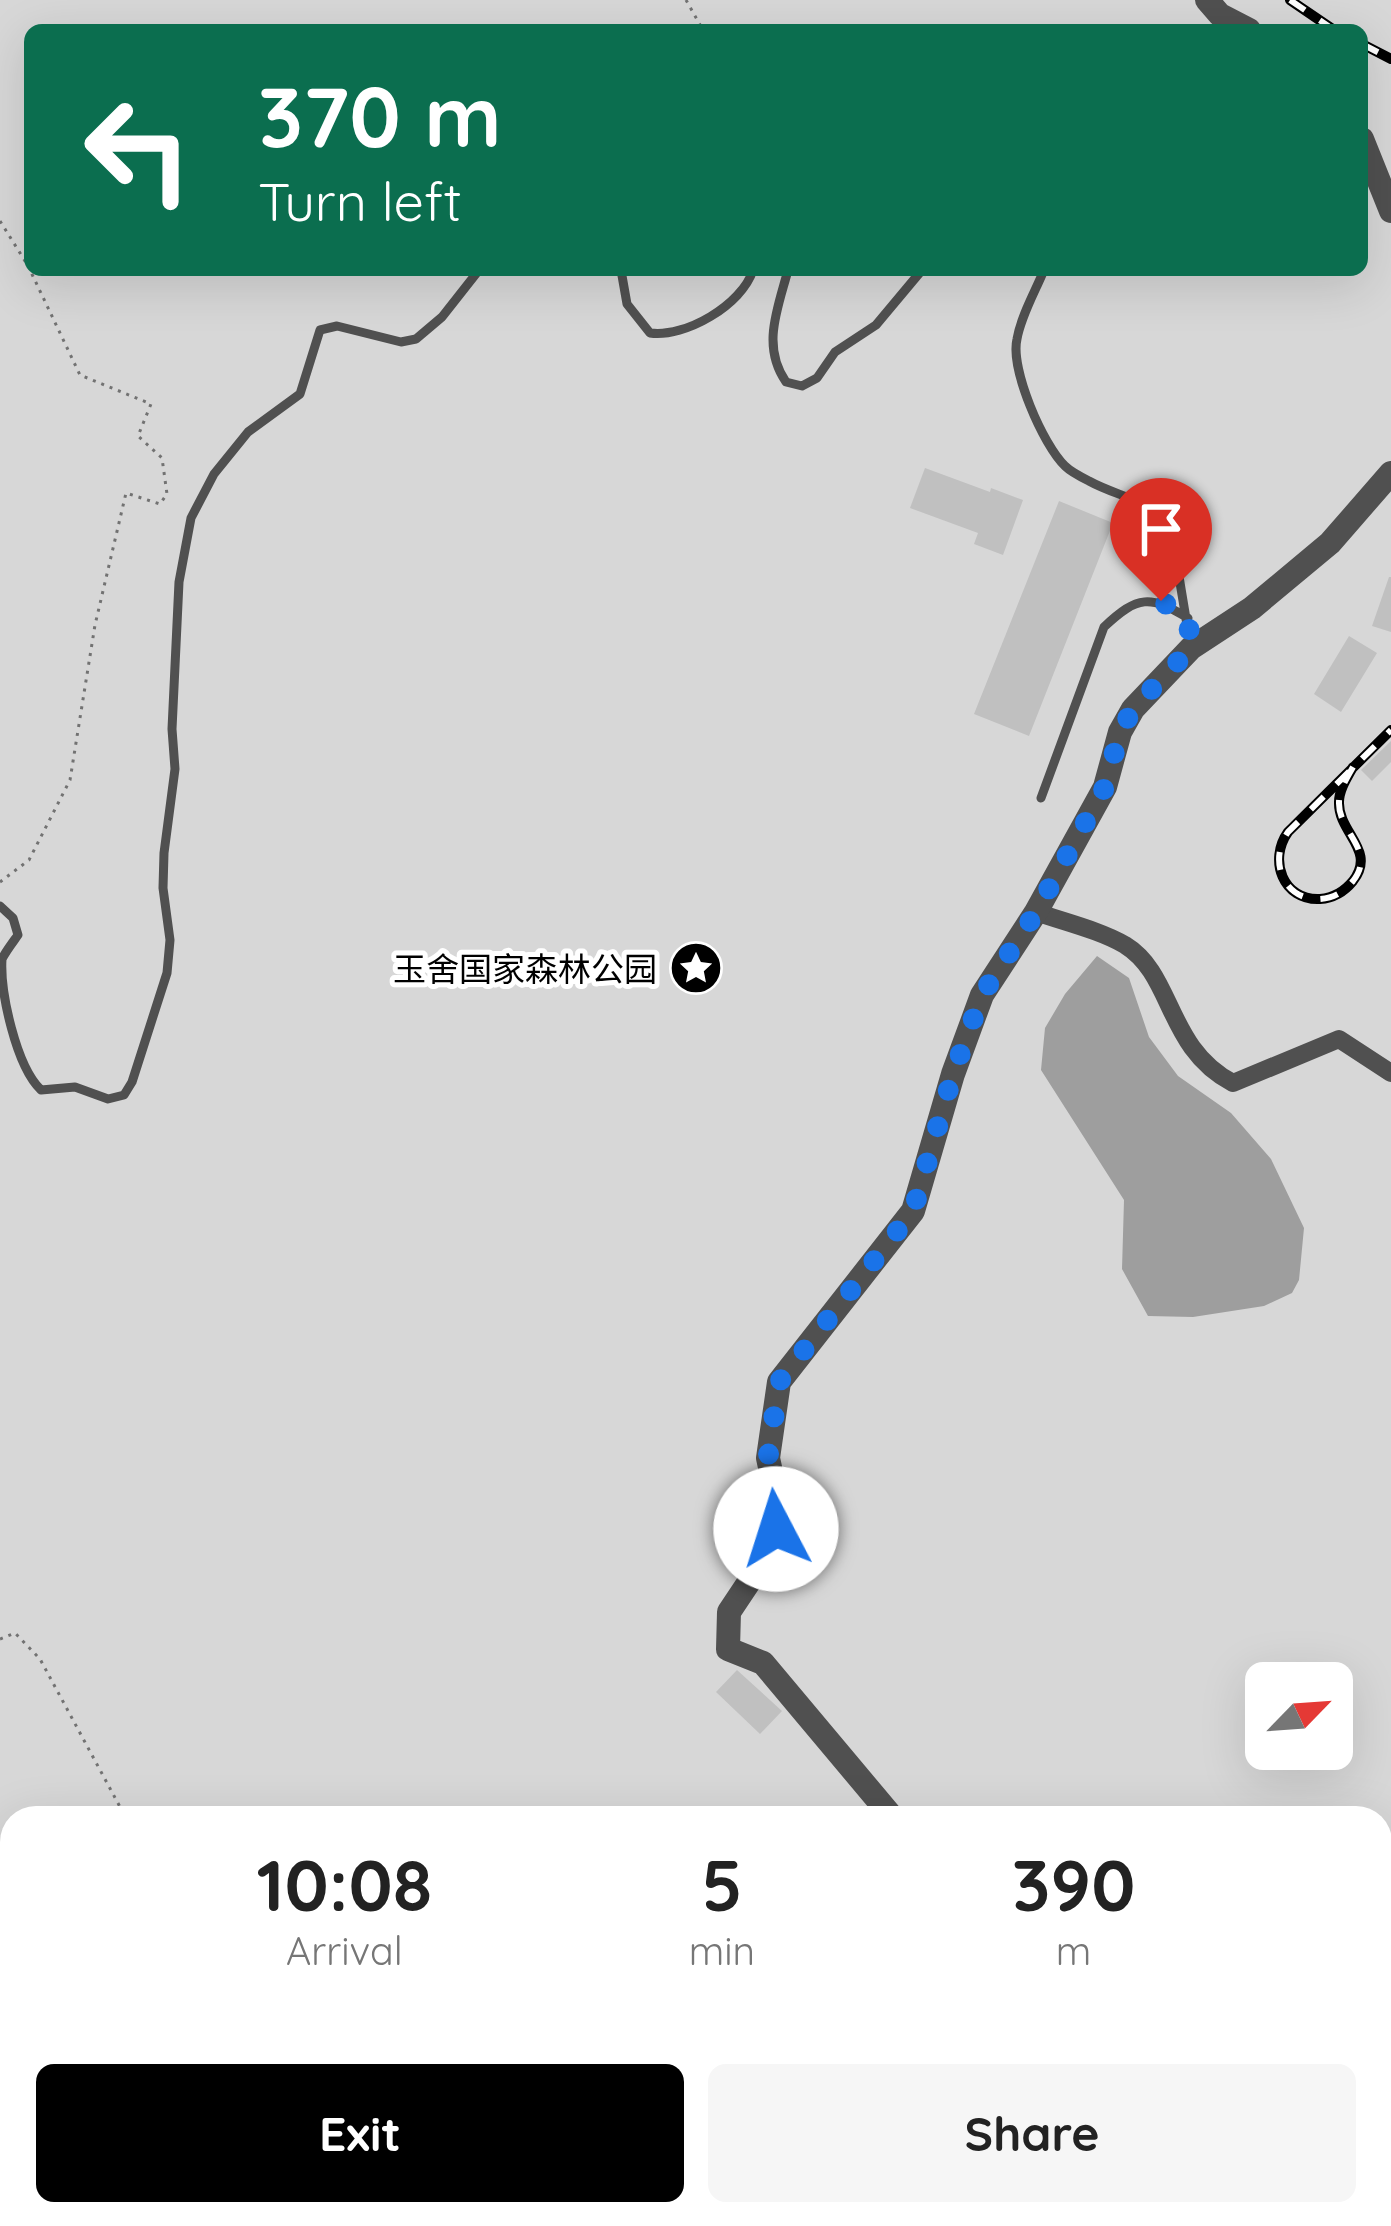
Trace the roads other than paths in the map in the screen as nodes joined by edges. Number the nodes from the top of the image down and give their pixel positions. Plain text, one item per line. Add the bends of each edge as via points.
1 (1208, 0) edge
2 (1237, 24) edge
3 (1368, 154) edge
4 (1391, 211) edge
5 (474, 276) edge
6 (622, 276) edge
7 (751, 276) edge
8 (786, 276) edge
9 (917, 276) edge
10 (1042, 276) edge
11 (1391, 472) edge
12 (1188, 618) junction
13 (1191, 648) junction
14 (1042, 798) dead end
15 (0, 905) edge
16 (1036, 912) junction
17 (1391, 1073) edge
18 (883, 1806) edge

1 - 2 street
3 - 4 street
5 - 15 lane via 416,339 320,330 300,394 248,432 190,518 179,582 175,769 164,853 170,940 124,1095 41,1090 28,1077 2,1015 0,962 18,935
6 - 7 lane via 627,304 650,333 665,335 724,305
8 - 9 lane via 773,350 786,382 802,386 876,325
10 - 12 lane via 1017,337 1024,389 1065,466 1170,522
11 - 13 street via 1330,543
12 - 13 lane
12 - 14 lane via 1161,601 1140,602 1104,627
13 - 16 street via 1126,720 1105,787
16 - 17 street via 1127,946 1155,979 1182,1037 1210,1071 1232,1083 1339,1040
16 - 18 street via 982,995 913,1211 779,1382 768,1458 776,1529 729,1612 728,1649 763,1663

